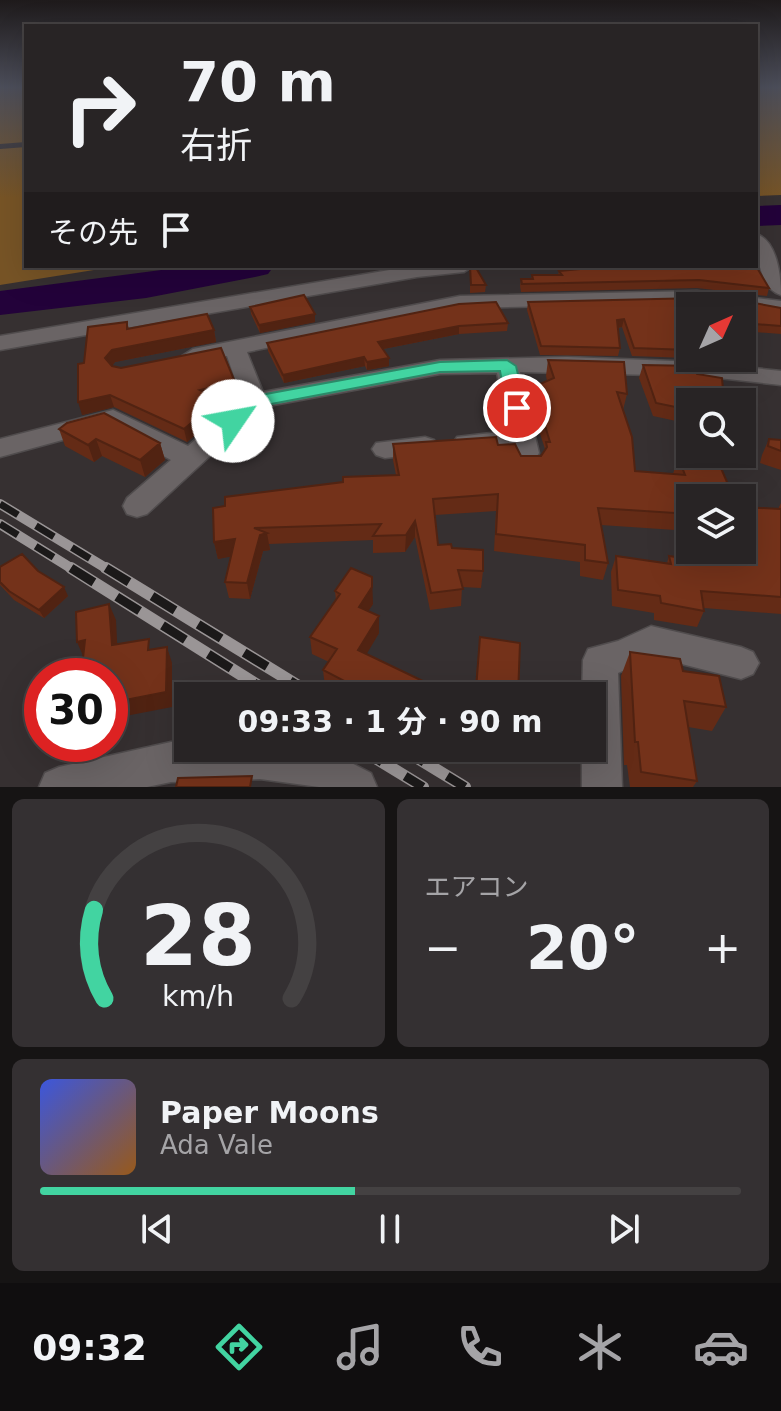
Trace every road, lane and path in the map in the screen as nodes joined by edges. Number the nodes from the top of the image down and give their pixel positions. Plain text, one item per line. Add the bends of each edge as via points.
1 (758, 243) edge
2 (445, 268) edge
3 (781, 289) edge
4 (781, 307) edge
5 (0, 343) edge
6 (235, 348) junction
7 (179, 359) edge
8 (507, 366) junction
9 (781, 378) edge
10 (255, 401) junction
11 (0, 448) edge
12 (385, 449) dead end
13 (190, 459) junction
14 (137, 506) dead end
15 (741, 663) dead end
16 (59, 787) edge
17 (357, 787) edge
18 (602, 787) edge

1 - 3 street
2 - 5 street
4 - 6 street via 697,297 460,302
6 - 7 street
6 - 10 street
8 - 9 street via 700,369
8 - 10 street via 440,367
8 - 12 street via 526,451
10 - 13 street
11 - 13 street via 113,418
13 - 14 street
15 - 18 street via 651,641 623,656 600,660
16 - 17 street via 171,762 260,759 324,768

